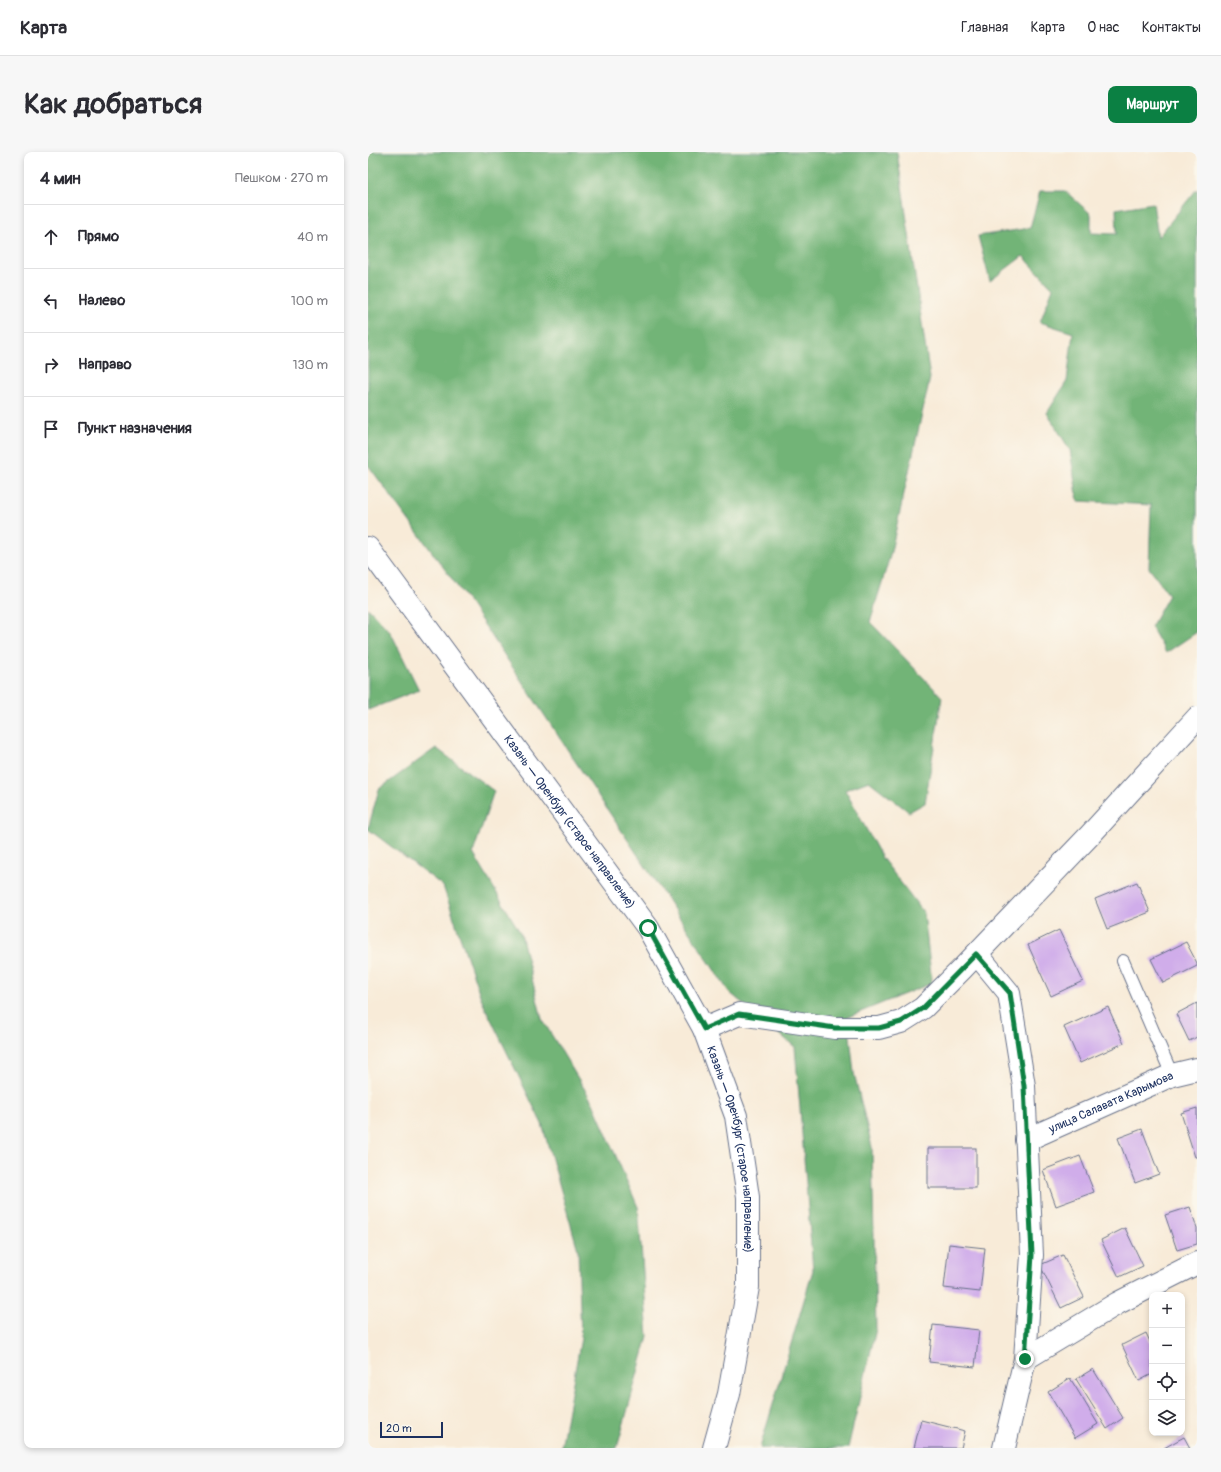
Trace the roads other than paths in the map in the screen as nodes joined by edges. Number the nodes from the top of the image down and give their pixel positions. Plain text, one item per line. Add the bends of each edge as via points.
1 (368, 548) edge
2 (1197, 718) edge
3 (976, 954) junction
4 (1123, 961) dead end
5 (704, 1029) junction
6 (1197, 1069) edge
7 (1172, 1075) junction
8 (1026, 1140) junction
9 (1197, 1263) edge
10 (1025, 1359) junction
11 (714, 1448) edge
12 (1004, 1448) edge

1 - 5 street, Казань — Оренбург (старое направление) via 648,928
2 - 3 street
3 - 5 street via 923,1008 901,1022 879,1028 835,1028 739,1014
3 - 8 street via 1010,993 1024,1086
4 - 7 lane
5 - 11 street, Казань — Оренбург (старое направление) via 736,1116 748,1197 748,1287 729,1394
6 - 7 street, улица Салавата Карымова
7 - 8 street, улица Салавата Карымова
8 - 10 street via 1032,1255
9 - 10 street via 1118,1303
10 - 12 street

